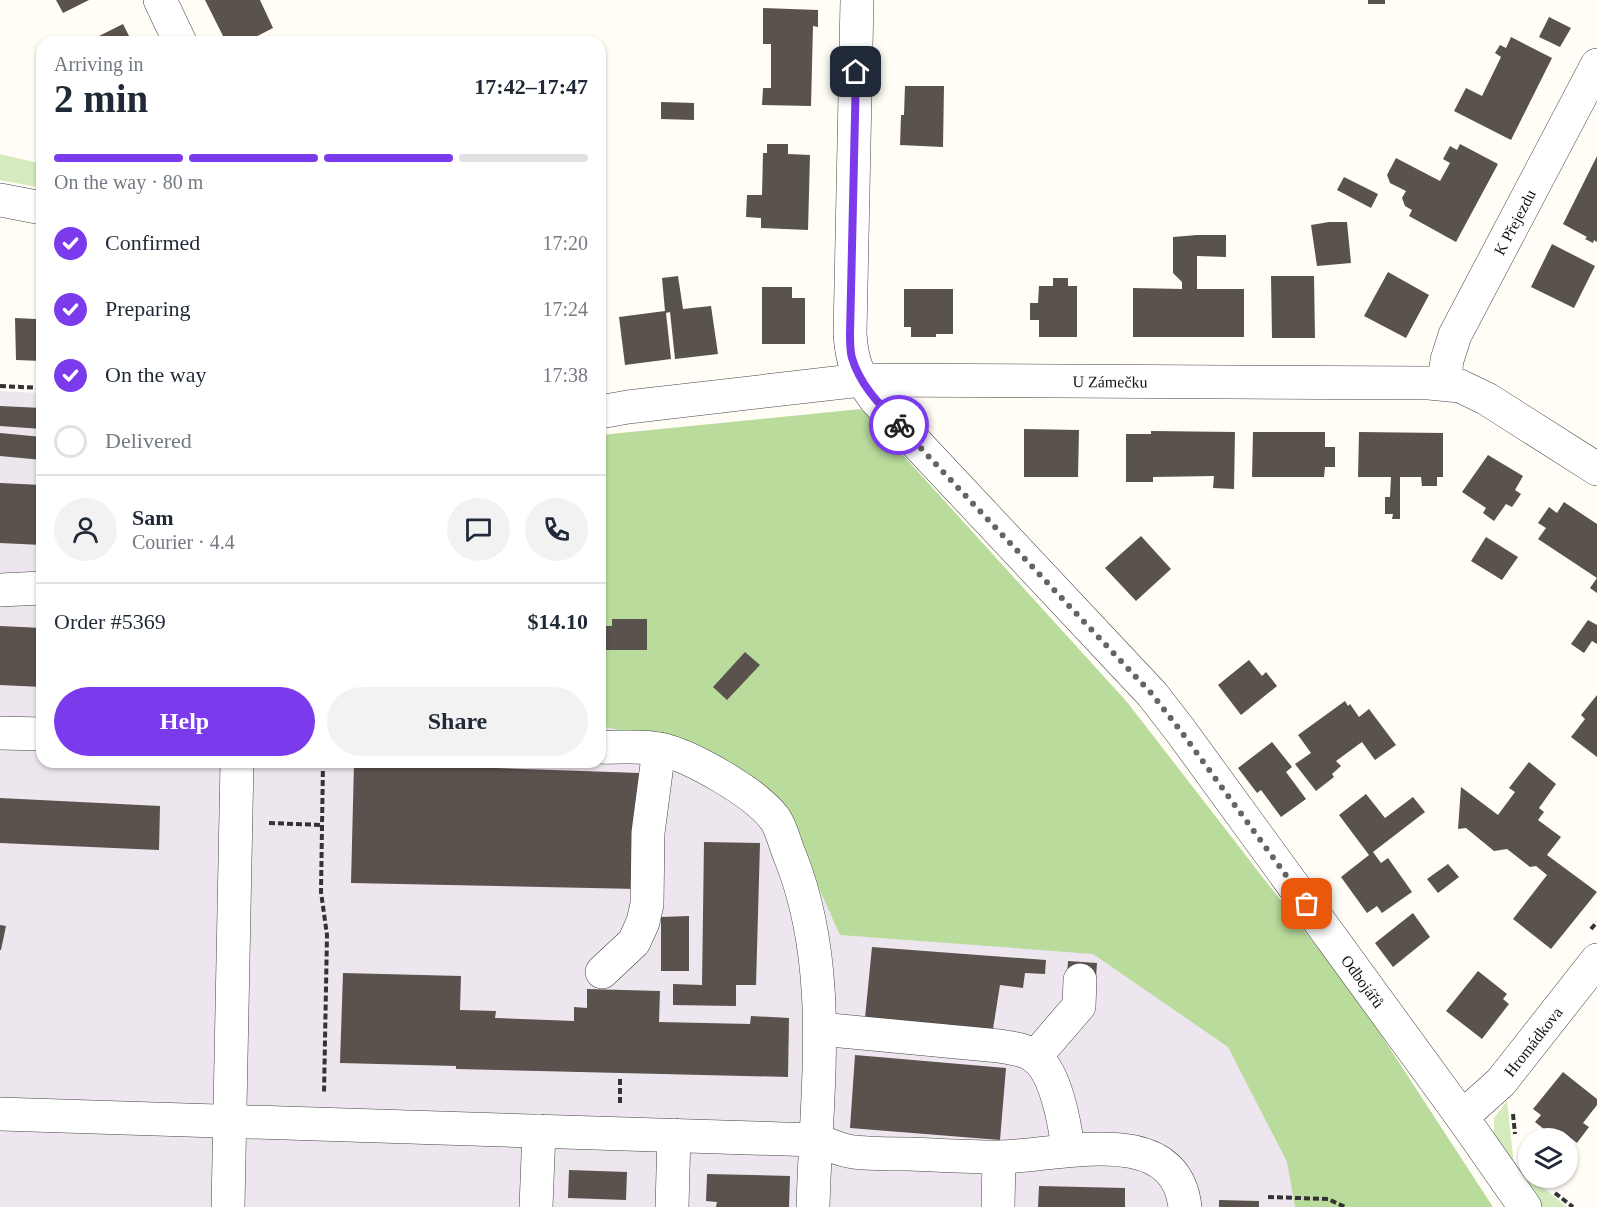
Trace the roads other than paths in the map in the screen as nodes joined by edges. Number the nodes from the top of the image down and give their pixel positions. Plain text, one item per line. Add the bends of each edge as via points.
1 (160, 0) edge
2 (857, 0) edge
3 (177, 36) edge
4 (1597, 65) edge
5 (0, 200) edge
6 (36, 207) edge
7 (861, 380) junction
8 (1444, 384) junction
9 (606, 411) edge
10 (1597, 469) edge
11 (36, 588) edge
12 (0, 590) edge
13 (0, 733) edge
14 (36, 734) edge
15 (606, 747) edge
16 (659, 749) junction
17 (237, 768) edge
18 (1593, 945) edge
19 (602, 972) dead end
20 (1080, 980) dead end
21 (820, 1029) junction
22 (1035, 1057) junction
23 (0, 1114) edge
24 (1462, 1117) junction
25 (230, 1122) junction
26 (539, 1131) junction
27 (674, 1135) junction
28 (815, 1140) junction
29 (1068, 1149) junction
30 (999, 1158) junction
31 (228, 1207) edge
32 (536, 1207) edge
33 (672, 1207) edge
34 (813, 1207) edge
35 (998, 1207) edge
36 (1185, 1207) edge
37 (1525, 1207) edge

1 - 3 street
2 - 7 street, Odbojářů via 850,334 851,357
4 - 8 street, K Přejezdu via 1455,335
5 - 6 street
7 - 8 street, U Zámečku
7 - 9 street, U Zámečku
7 - 24 street, Odbojářů via 1152,694
8 - 10 street, U Zámečku via 1460,386 1487,399
11 - 12 street
13 - 14 street
15 - 16 street
16 - 19 street via 648,833 643,922 634,942
16 - 21 street via 700,765 731,783 775,819 798,876 808,914 818,977
17 - 25 street
18 - 24 street, Hromádkova via 1501,1082
20 - 22 street via 1079,1006
21 - 22 street via 999,1046
21 - 28 street
22 - 29 street via 1049,1077 1065,1124
23 - 25 street
24 - 37 street, Odbojářů
25 - 26 street
25 - 31 street
26 - 27 street
26 - 32 street
27 - 28 street
27 - 33 street
28 - 30 street via 852,1152
28 - 34 street
29 - 30 street
29 - 36 street via 1118,1149 1145,1155 1175,1176 1184,1194
30 - 35 street

